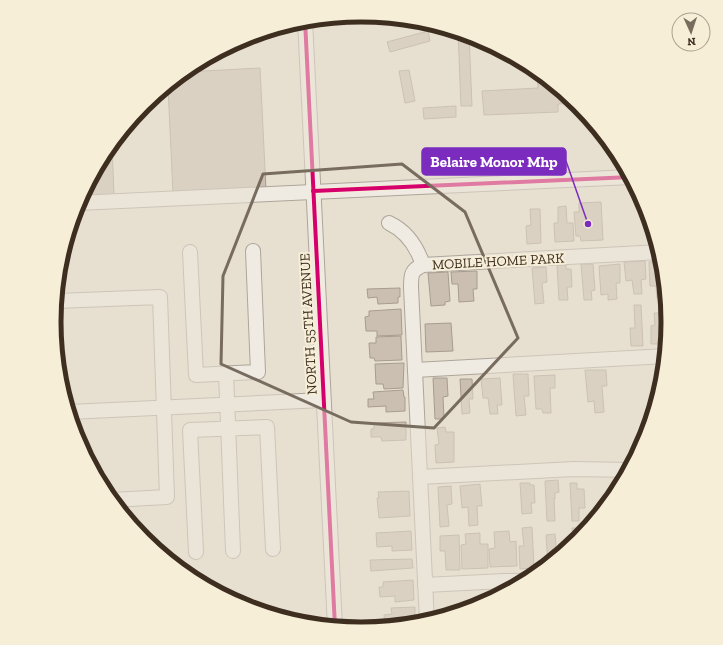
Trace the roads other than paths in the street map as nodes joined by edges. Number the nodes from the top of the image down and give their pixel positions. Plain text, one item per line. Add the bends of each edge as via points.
1 (306, 27) edge
2 (625, 177) edge
3 (313, 191) junction
4 (86, 203) edge
5 (389, 223) dead end
6 (253, 251) dead end
7 (190, 252) dead end
8 (654, 252) edge
9 (423, 264) junction
10 (62, 302) edge
11 (660, 356) edge
12 (415, 370) junction
13 (226, 373) junction
14 (323, 400) junction
15 (227, 405) junction
16 (164, 408) junction
17 (75, 412) edge
18 (228, 428) junction
19 (624, 470) edge
20 (420, 477) junction
21 (119, 500) edge
22 (273, 549) dead end
23 (233, 551) dead end
24 (196, 552) dead end
25 (515, 581) edge
26 (426, 585) junction
27 (427, 616) edge
28 (335, 621) edge

1 - 3 street, NORTH 55TH AVENUE
2 - 3 street
3 - 4 street
3 - 14 street, NORTH 55TH AVENUE
5 - 9 street via 396,226 410,240 418,250
6 - 13 street via 258,372
7 - 13 street via 196,375
8 - 9 street, MOBILE HOME PARK
9 - 12 street, MOBILE HOME PARK via 411,275
10 - 16 street via 160,297
11 - 12 street
12 - 20 street, MOBILE HOME PARK
13 - 15 street
14 - 15 street
14 - 28 street, NORTH 55TH AVENUE
15 - 16 street
15 - 18 street
16 - 17 street
16 - 21 street via 167,497
18 - 22 street via 266,427
18 - 23 street
18 - 24 street via 190,430
19 - 20 street via 574,469
20 - 26 street, MOBILE HOME PARK
25 - 26 street
26 - 27 street, MOBILE HOME PARK

